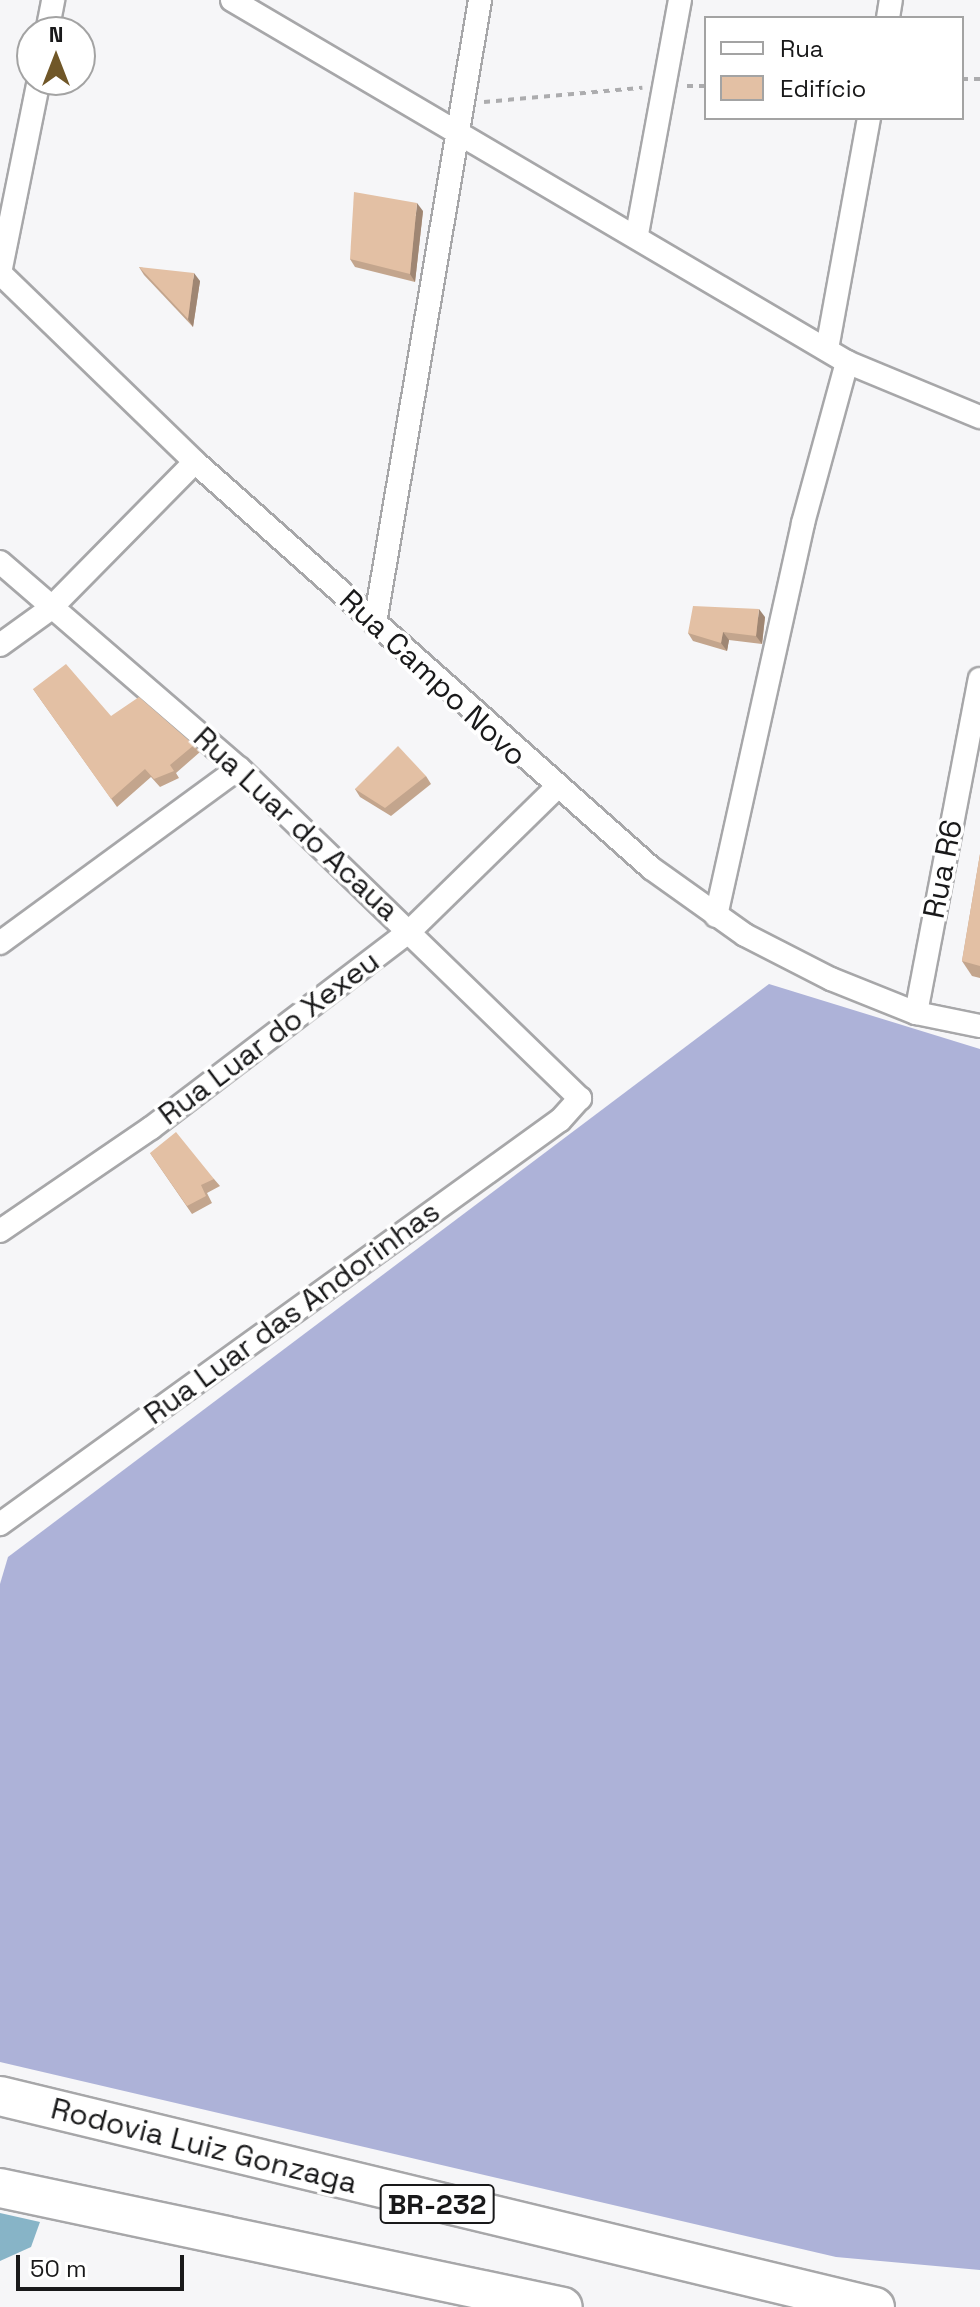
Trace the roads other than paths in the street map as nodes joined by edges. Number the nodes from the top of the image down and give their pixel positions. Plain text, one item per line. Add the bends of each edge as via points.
1 (232, 0) edge
2 (480, 0) edge
3 (680, 0) edge
4 (259, 9) edge
5 (36, 96) edge
6 (869, 120) edge
7 (458, 135) junction
8 (637, 234) junction
9 (0, 273) edge
10 (827, 349) junction
11 (847, 362) junction
12 (980, 417) edge
13 (195, 462) junction
14 (0, 562) edge
15 (50, 609) junction
16 (375, 623) junction
17 (0, 645) edge
18 (980, 679) edge
19 (239, 768) junction
20 (555, 789) junction
21 (716, 916) junction
22 (410, 931) junction
23 (0, 943) edge
24 (916, 1013) junction
25 (980, 1026) edge
26 (580, 1098) joint
27 (0, 1231) edge
28 (0, 1524) edge
29 (0, 2096) edge
30 (0, 2188) edge
31 (563, 2307) edge
32 (875, 2307) edge

1 - 4 street
2 - 7 street
3 - 8 street
4 - 7 street
5 - 9 street
6 - 10 street
7 - 8 street
7 - 16 street
8 - 10 street
9 - 13 street, Rua Campo Novo
10 - 11 street
11 - 12 street
11 - 21 street via 803,523
13 - 15 street
13 - 16 street, Rua Campo Novo
14 - 15 street, Rua Luar do Acaua
15 - 17 street
15 - 19 street, Rua Luar do Acaua
16 - 20 street, Rua Campo Novo
18 - 24 street, Rua R6
19 - 22 street, Rua Luar do Acaua
19 - 23 street
20 - 21 street, Rua Campo Novo
20 - 22 street, Rua Luar do Xexeu
21 - 24 street, Rua Campo Novo via 831,979
22 - 26 street, Rua Luar do Acaua
22 - 27 street, Rua Luar do Xexeu via 151,1128
24 - 25 street, Rua Campo Novo
26 - 28 street, Rua Luar das Andorinhas via 560,1120
29 - 32 highway, Rodovia Luiz Gonzaga / BR-232
30 - 31 highway, BR-232

